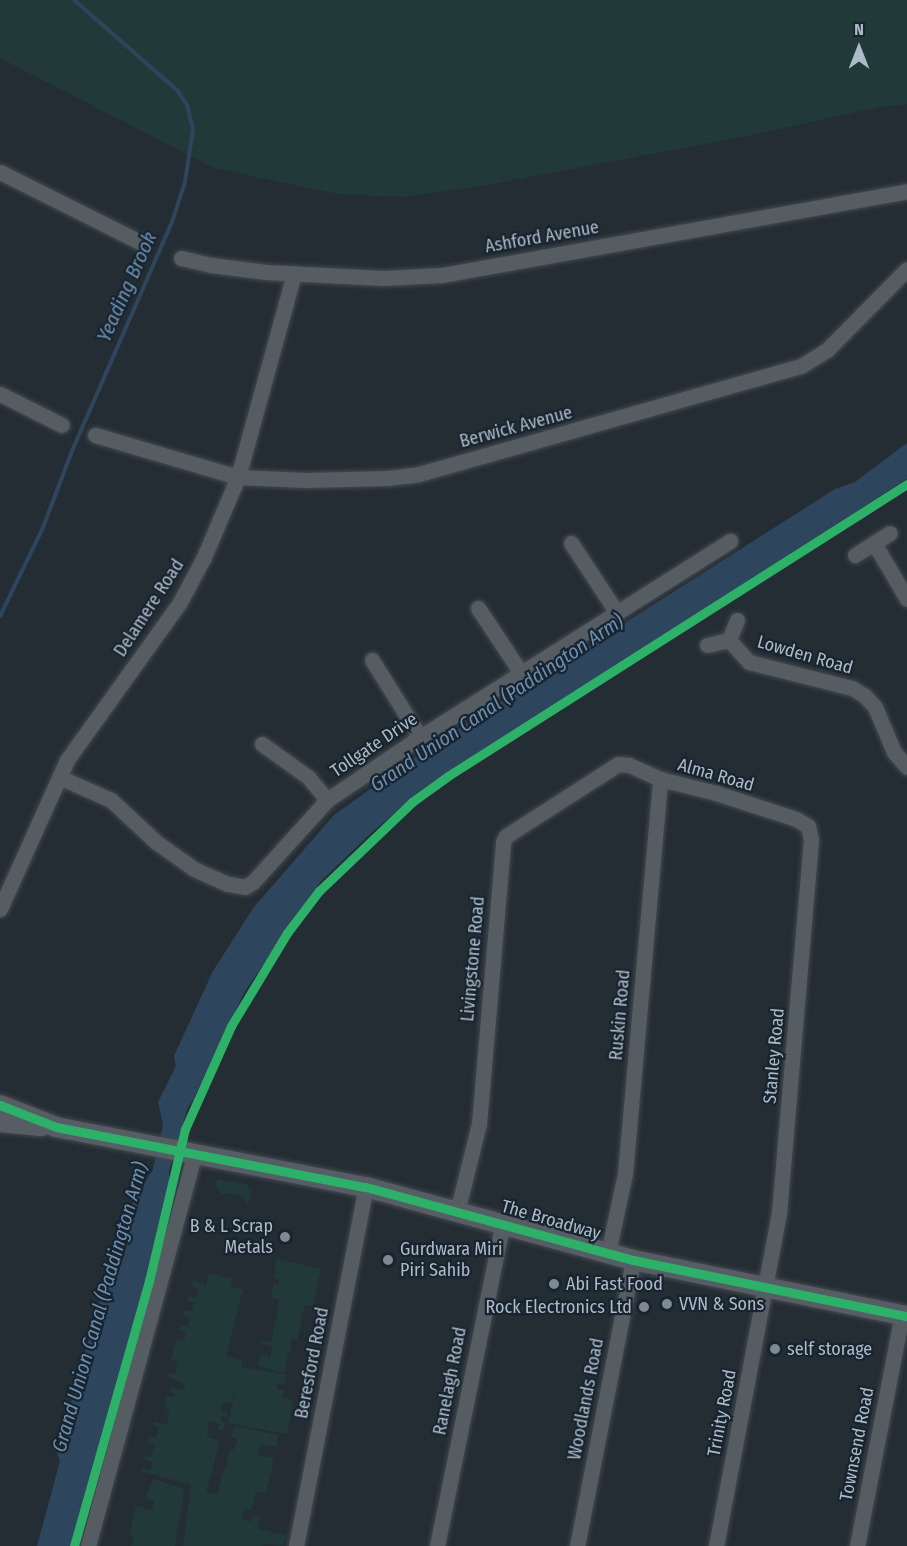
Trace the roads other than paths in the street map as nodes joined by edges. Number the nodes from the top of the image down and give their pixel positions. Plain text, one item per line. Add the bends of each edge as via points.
1 (0, 172) edge
2 (907, 191) edge
3 (142, 243) dead end
4 (181, 258) dead end
5 (907, 269) edge
6 (294, 274) junction
7 (0, 394) edge
8 (62, 425) dead end
9 (95, 435) dead end
10 (238, 477) junction
11 (890, 533) dead end
12 (730, 541) dead end
13 (571, 543) dead end
14 (874, 543) junction
15 (855, 555) dead end
16 (907, 599) edge
17 (478, 608) dead end
18 (617, 613) junction
19 (737, 620) dead end
20 (729, 640) junction
21 (707, 645) dead end
22 (372, 660) dead end
23 (521, 673) junction
24 (420, 736) junction
25 (262, 744) dead end
26 (613, 766) joint
27 (907, 767) edge
28 (60, 777) junction
29 (660, 779) junction
30 (327, 800) junction
31 (808, 826) joint
32 (0, 909) edge
33 (0, 1105) edge
34 (0, 1122) edge
35 (56, 1127) junction
36 (190, 1155) junction
37 (366, 1187) junction
38 (457, 1212) junction
39 (502, 1223) junction
40 (608, 1253) junction
41 (633, 1260) junction
42 (766, 1288) junction
43 (905, 1316) edge
44 (88, 1546) edge
45 (296, 1546) edge
46 (437, 1546) edge
47 (577, 1546) edge
48 (716, 1546) edge
49 (857, 1546) edge

1 - 3 street
2 - 6 street, Ashford Avenue via 442,275 382,278
4 - 6 street, Ashford Avenue
5 - 10 street, Berwick Avenue via 828,349 801,366 419,474 305,480
6 - 10 street, Delamere Road
7 - 8 street
9 - 10 street, Berwick Avenue
10 - 28 street, Delamere Road via 180,602 77,746
11 - 14 street
12 - 18 street, Tollgate Drive
13 - 18 street
14 - 15 street
14 - 16 street
17 - 23 street
18 - 23 street, Tollgate Drive
19 - 20 street, Lowden Road
20 - 21 street
20 - 27 street, Lowden Road via 744,658 760,666 860,692 875,707 894,752
22 - 24 street
23 - 24 street, Tollgate Drive
24 - 30 street, Tollgate Drive
25 - 30 street via 308,777
26 - 29 street, Alma Road via 629,765
26 - 38 street, Livingstone Road via 508,834 503,842 479,1124
28 - 30 street, Tollgate Drive via 111,800 156,842 194,869 241,888 253,882
28 - 32 street, Delamere Road
29 - 31 street, Alma Road via 716,793
29 - 40 street, Ruskin Road via 625,1174
31 - 42 street, Stanley Road via 811,840 782,1183
33 - 35 main road
34 - 35 main road
35 - 36 main road, The Broadway
36 - 37 main road, The Broadway
36 - 44 street
37 - 38 main road, The Broadway
37 - 45 street, Beresford Road
38 - 39 main road, The Broadway
39 - 40 main road, The Broadway
39 - 46 street, Ranelagh Road
40 - 41 main road, The Broadway
41 - 42 main road, The Broadway
41 - 47 street, Woodlands Road
42 - 43 main road, The Broadway
42 - 48 street, Trinity Road
43 - 49 street, Townsend Road

